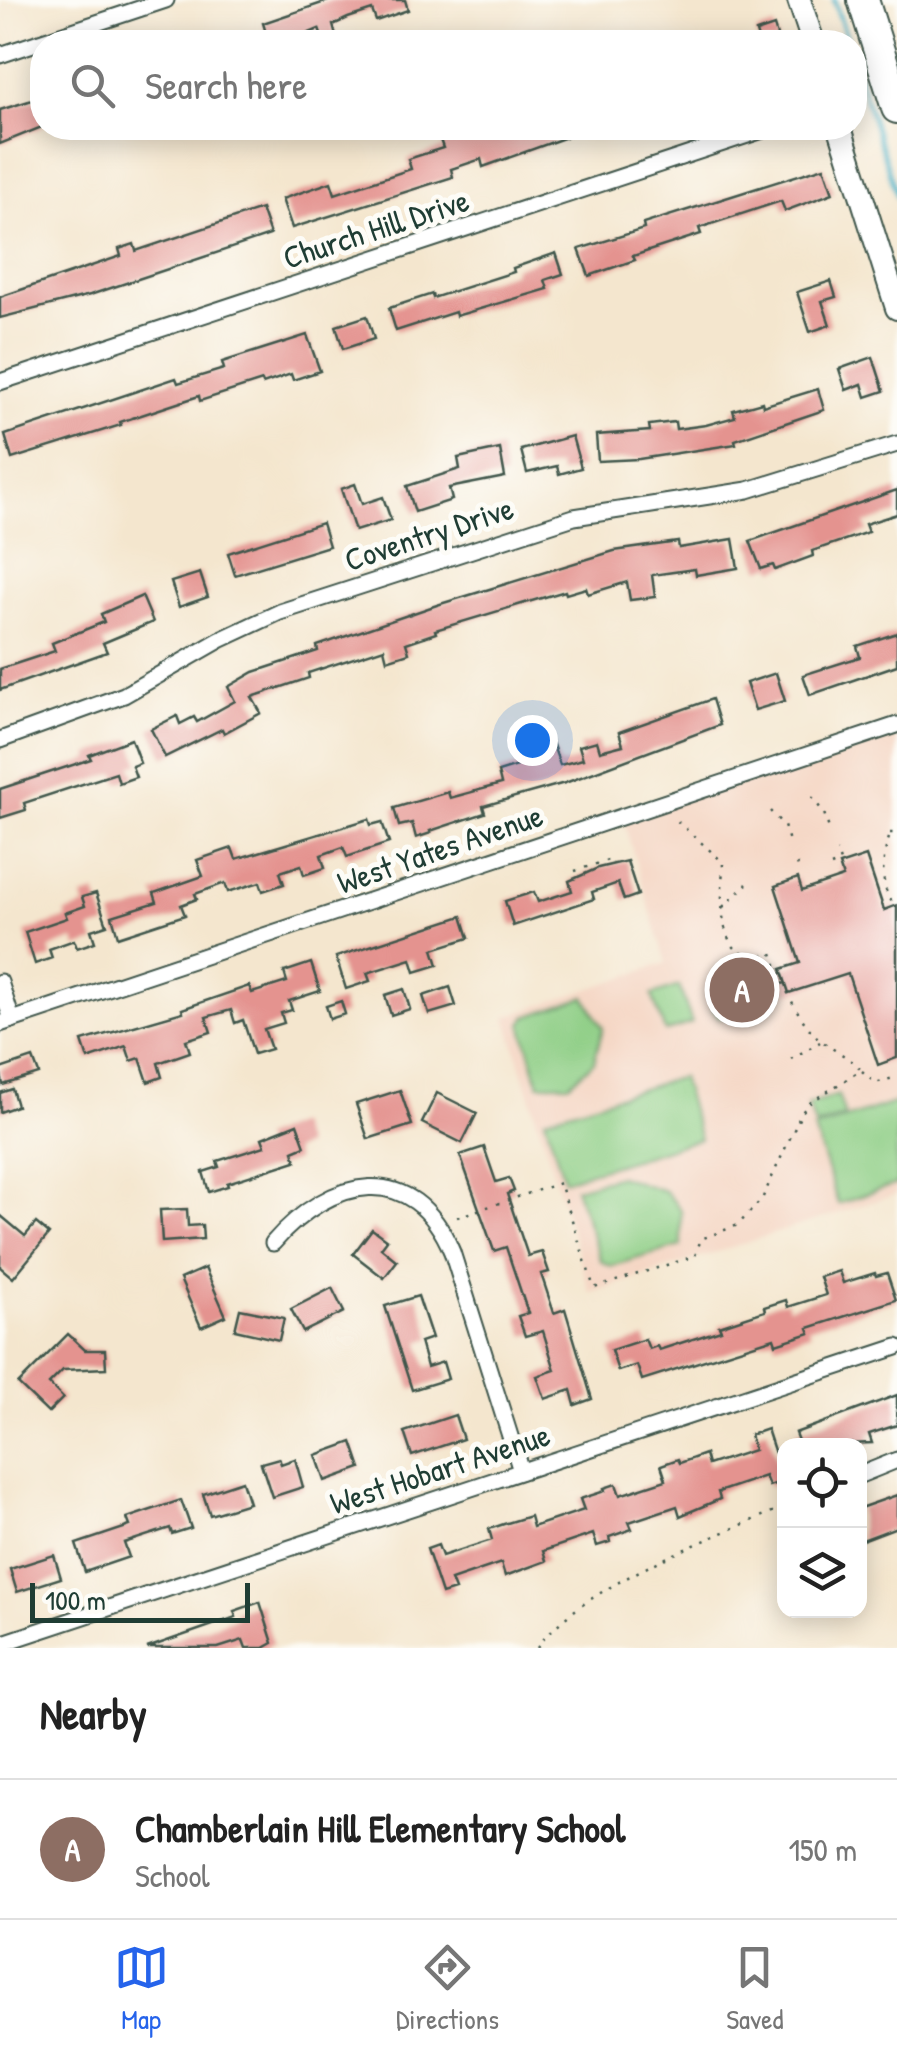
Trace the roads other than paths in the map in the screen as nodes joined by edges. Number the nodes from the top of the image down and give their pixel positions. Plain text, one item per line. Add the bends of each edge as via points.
1 (166, 0) edge
2 (799, 0) edge
3 (863, 0) edge
4 (75, 30) edge
5 (808, 30) edge
6 (30, 45) edge
7 (0, 55) edge
8 (897, 108) edge
9 (733, 140) edge
10 (844, 140) edge
11 (897, 308) edge
12 (0, 382) edge
13 (897, 444) edge
14 (897, 726) edge
15 (0, 740) edge
16 (0, 982) edge
17 (6, 1022) edge
18 (273, 1244) dead end
19 (897, 1347) edge
20 (897, 1460) edge
21 (521, 1471) junction
22 (867, 1472) edge
23 (0, 1644) edge

1 - 4 street
2 - 5 street
3 - 8 highway
6 - 7 street
9 - 12 street, Church Hill Drive
10 - 11 street
13 - 15 street, Coventry Drive via 748,490 574,517 316,600 249,625 114,699
14 - 17 street, West Yates Avenue
16 - 17 street
18 - 21 street via 312,1207 360,1188 393,1191 423,1206 452,1252
19 - 21 street, West Hobart Avenue
20 - 22 street
21 - 23 street, West Hobart Avenue

